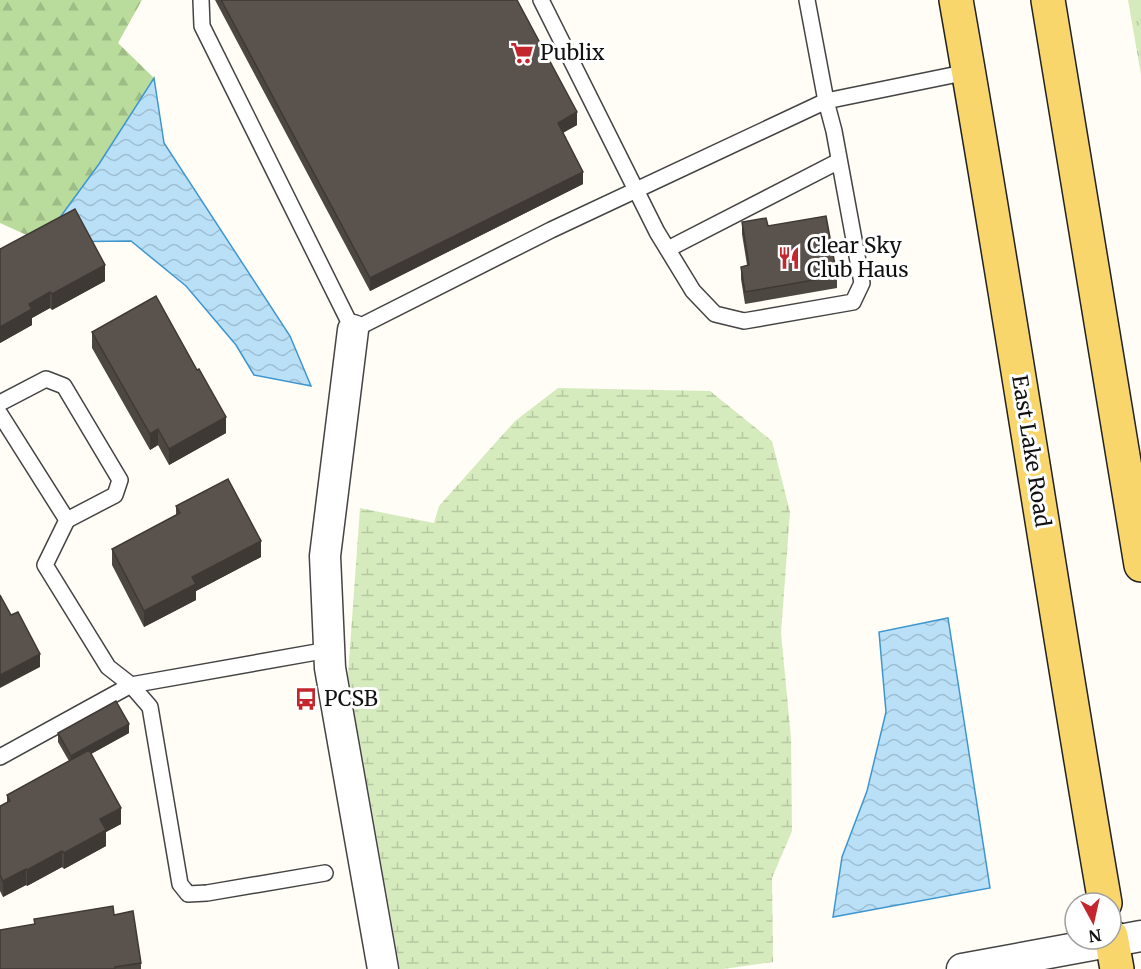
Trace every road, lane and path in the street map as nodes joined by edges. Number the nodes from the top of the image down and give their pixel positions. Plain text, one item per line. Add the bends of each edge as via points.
1 (201, 0) edge
2 (541, 0) edge
3 (807, 0) edge
4 (956, 0) edge
5 (1048, 0) edge
6 (968, 72) junction
7 (826, 101) junction
8 (839, 161) junction
9 (637, 190) junction
10 (668, 249) junction
11 (352, 330) junction
12 (0, 403) edge
13 (0, 414) edge
14 (67, 520) junction
15 (1141, 565) edge
16 (328, 650) junction
17 (131, 685) junction
18 (0, 757) edge
19 (325, 873) dead end
20 (1103, 891) edge
21 (1080, 951) edge
22 (383, 969) edge
23 (962, 969) edge

1 - 11 lane via 202,26
2 - 9 lane
3 - 7 lane
4 - 6 main road, East Lake Road
5 - 15 main road
6 - 7 lane
6 - 20 main road, East Lake Road
7 - 8 lane
7 - 9 lane
8 - 10 lane
8 - 10 lane via 862,283 853,302 744,321 714,314 693,291
9 - 10 lane
9 - 11 lane
11 - 16 street via 325,556
12 - 14 lane via 46,380 64,386 120,480 115,495
13 - 14 lane
14 - 17 lane via 45,565 108,667
16 - 17 lane
16 - 22 street
17 - 18 lane
17 - 19 lane via 150,707 180,884 188,894
21 - 23 street

